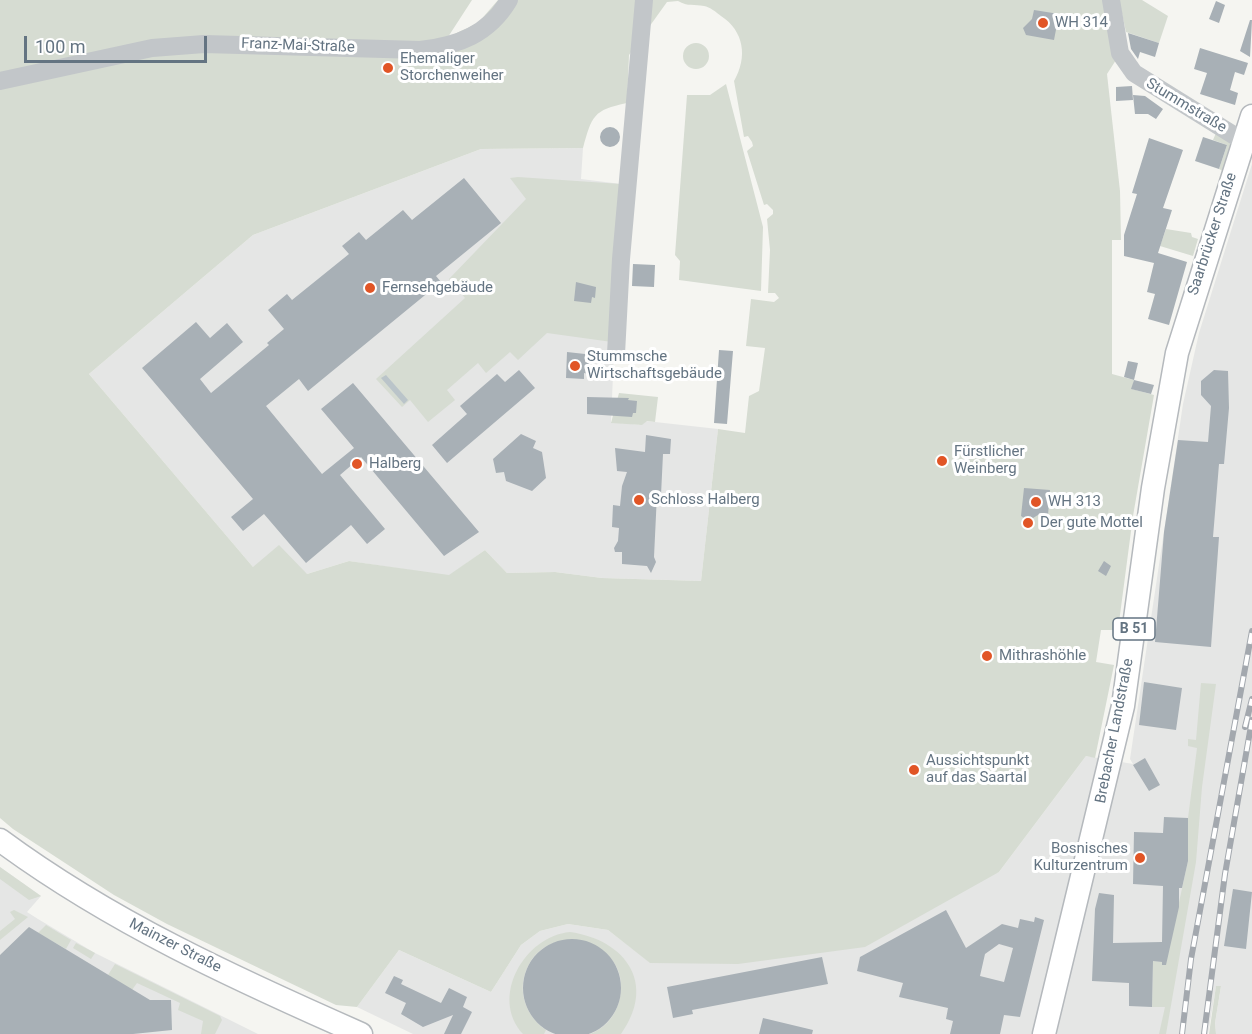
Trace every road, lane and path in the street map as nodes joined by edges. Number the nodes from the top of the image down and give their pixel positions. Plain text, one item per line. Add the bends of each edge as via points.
1 (509, 0) edge
2 (644, 0) edge
3 (1111, 0) edge
4 (0, 81) edge
5 (1252, 116) edge
6 (1243, 141) junction
7 (1177, 353) joint
8 (616, 354) dead end
9 (0, 840) edge
10 (361, 1034) edge
11 (1044, 1034) edge

1 - 4 street, Franz-Mai-Straße via 482,30 462,43 446,47 420,50 204,44 152,48
2 - 8 street via 620,265
3 - 6 street, Stummstraße via 1120,53 1134,73
5 - 6 main road, Saarbrücker Straße / B 51
6 - 7 main road, Saarbrücker Straße / B 51
7 - 11 main road, Brebacher Landstraße / B 51 via 1153,488 1123,705
9 - 10 main road, Mainzer Straße via 138,928

